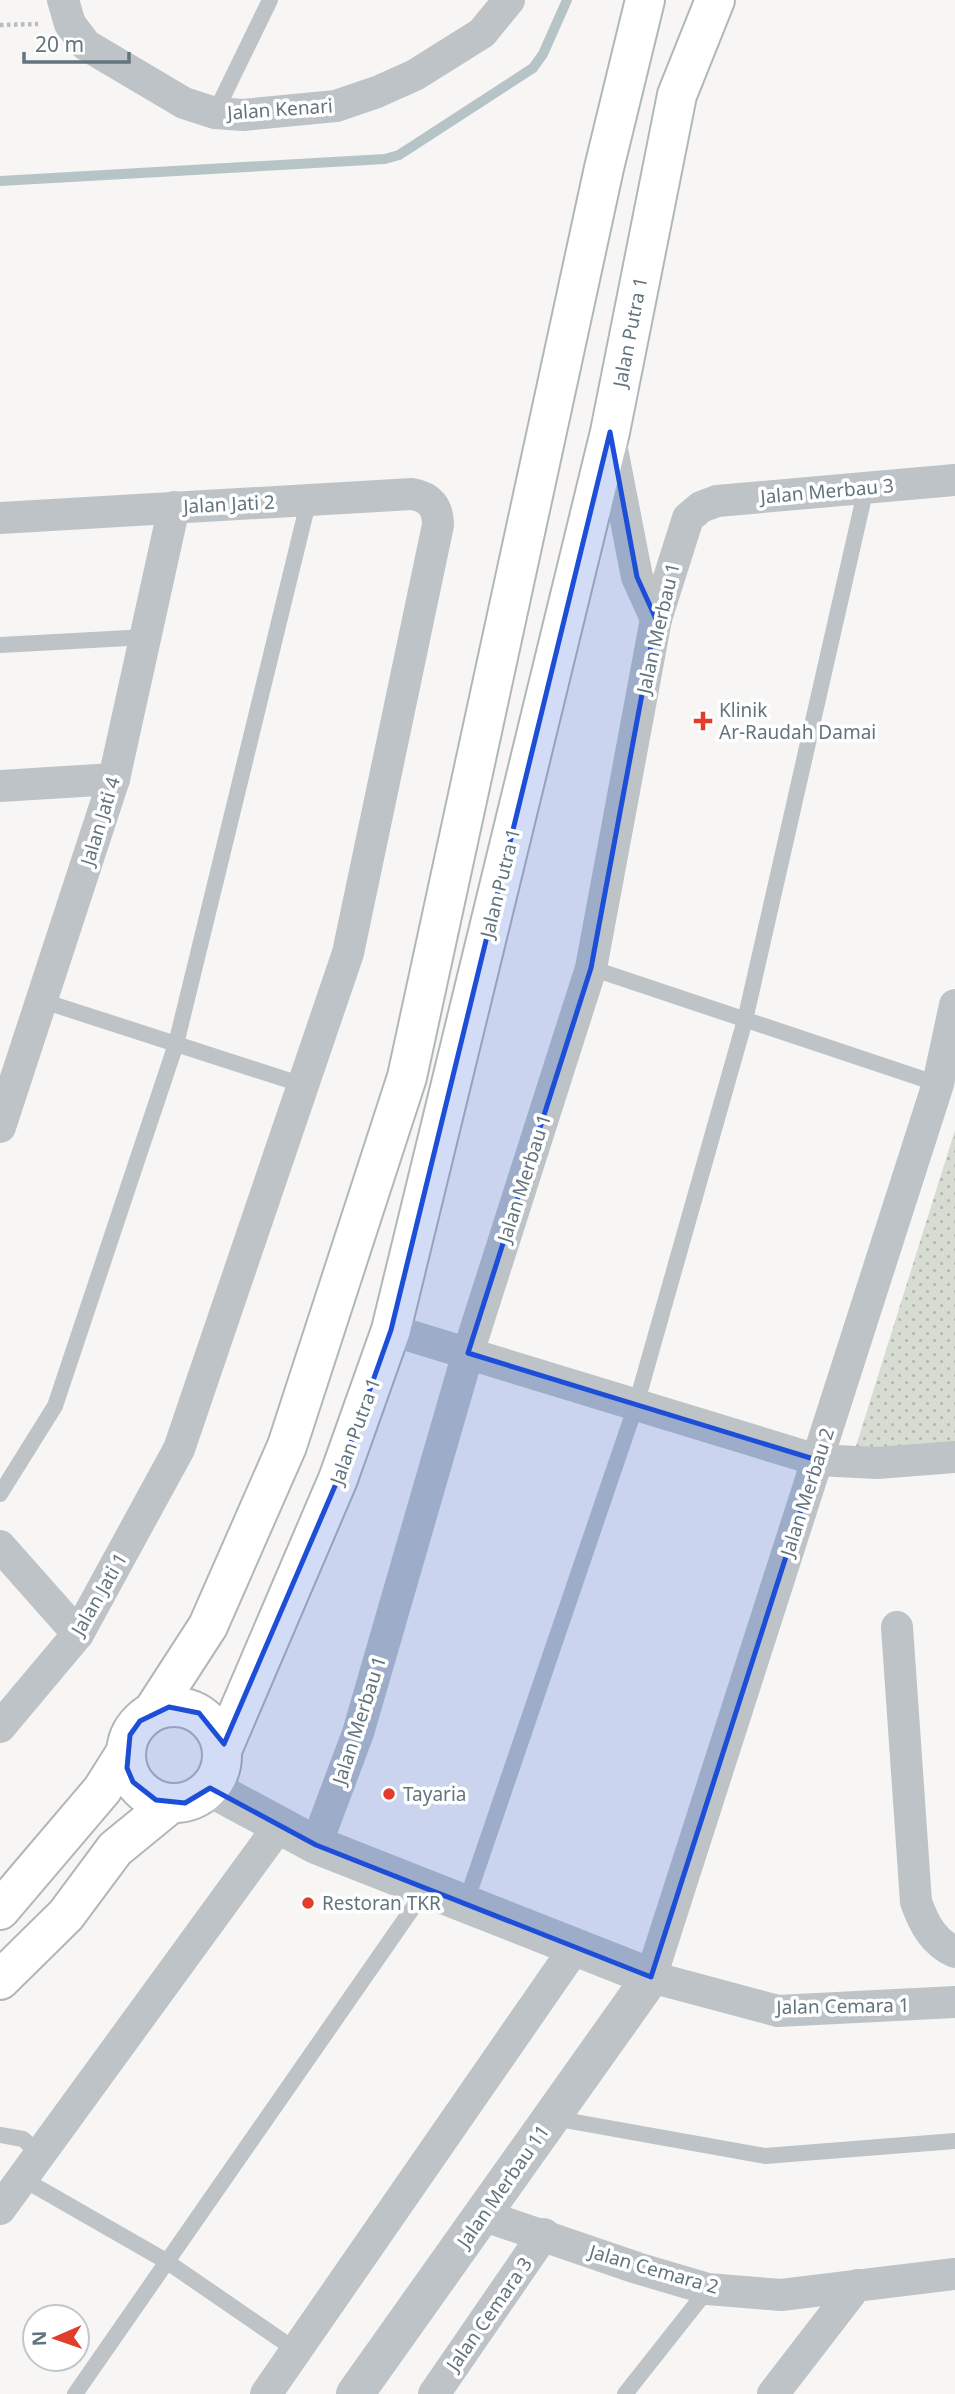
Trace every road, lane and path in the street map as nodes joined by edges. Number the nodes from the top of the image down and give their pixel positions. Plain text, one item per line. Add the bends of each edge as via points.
1 (64, 0) edge
2 (270, 0) edge
3 (509, 0) edge
4 (645, 0) edge
5 (716, 0) edge
6 (215, 113) junction
7 (610, 432) junction
8 (955, 480) edge
9 (866, 488) junction
10 (309, 499) junction
11 (174, 507) junction
12 (701, 507) joint
13 (0, 518) edge
14 (438, 525) joint
15 (656, 619) junction
16 (147, 637) junction
17 (0, 645) edge
18 (114, 779) junction
19 (0, 786) edge
20 (591, 968) junction
21 (43, 1001) junction
22 (955, 1005) edge
23 (745, 1020) junction
24 (176, 1044) junction
25 (938, 1084) junction
26 (303, 1085) junction
27 (0, 1127) edge
28 (391, 1330) junction
29 (468, 1353) junction
30 (636, 1405) junction
31 (955, 1457) edge
32 (817, 1460) junction
33 (0, 1494) edge
34 (0, 1546) edge
35 (897, 1627) dead end
36 (78, 1634) junction
37 (153, 1711) junction
38 (1, 1722) edge
39 (222, 1748) junction
40 (126, 1752) junction
41 (210, 1788) junction
42 (170, 1804) junction
43 (279, 1826) junction
44 (316, 1844) junction
45 (426, 1889) junction
46 (466, 1905) junction
47 (0, 1910) edge
48 (574, 1949) junction
49 (955, 1952) edge
50 (651, 1978) junction
51 (0, 1980) edge
52 (955, 2002) edge
53 (551, 2118) junction
54 (0, 2135) edge
55 (955, 2141) edge
56 (31, 2166) junction
57 (0, 2209) edge
58 (482, 2215) junction
59 (544, 2234) junction
60 (166, 2261) junction
61 (955, 2274) edge
62 (857, 2285) junction
63 (708, 2289) junction
64 (297, 2351) junction
65 (75, 2394) edge
66 (266, 2394) edge
67 (355, 2394) edge
68 (434, 2394) edge
69 (625, 2394) edge
70 (773, 2394) edge

1 - 6 street, Jalan Kenari via 70,24 86,45 184,103
2 - 6 lane
3 - 6 street, Jalan Kenari via 482,33 415,75 376,92 336,106 243,115
4 - 37 main road via 604,168 407,1077 287,1446 208,1626
5 - 7 main road, Jalan Putra 1 via 677,95
7 - 15 street via 635,567
7 - 28 main road, Jalan Putra 1
8 - 9 street, Jalan Merbau 3
9 - 12 street, Jalan Merbau 3 via 717,501
9 - 23 lane
10 - 11 street, Jalan Jati 2
10 - 14 street, Jalan Jati 2 via 423,496 438,514
10 - 24 lane
11 - 13 street, Jalan Jati 2
11 - 16 street, Jalan Jati 4
12 - 15 street, Jalan Merbau 1 via 681,534
14 - 26 street, Jalan Jati 1 via 348,953
15 - 20 street, Jalan Merbau 1
16 - 17 lane
16 - 18 street, Jalan Jati 4
18 - 19 street
18 - 21 street, Jalan Jati 4
20 - 23 lane
20 - 29 street, Jalan Merbau 1
21 - 24 lane
21 - 27 street, Jalan Jati 4
22 - 25 street, Jalan Merbau 2
23 - 25 lane
23 - 30 lane
24 - 26 lane
24 - 33 lane via 55,1406
25 - 32 street, Jalan Merbau 2
26 - 36 street, Jalan Jati 1 via 179,1449
28 - 29 street
28 - 39 main road, Jalan Putra 1 via 338,1479
29 - 30 street
29 - 44 street, Jalan Merbau 1 via 358,1733
30 - 32 street
30 - 46 lane
31 - 32 street via 877,1463
32 - 50 street, Jalan Merbau 2
34 - 36 street
35 - 49 street via 916,1902 924,1925
36 - 38 street, Jalan Jati 1
37 - 39 main road via 169,1707 199,1713 210,1722
37 - 40 main road via 139,1721
39 - 41 main road via 218,1776
40 - 42 main road via 134,1782 156,1800
40 - 47 main road via 93,1801
41 - 42 main road via 185,1803
41 - 43 street
42 - 51 main road via 116,1849 66,1915
43 - 44 street
43 - 56 street
44 - 45 street
45 - 46 street
45 - 60 lane
46 - 48 street
48 - 50 street
48 - 64 street
50 - 52 street, Jalan Cemara 1 via 778,2011
50 - 53 street, Jalan Merbau 11
53 - 55 lane via 765,2156
53 - 58 street, Jalan Merbau 11
54 - 56 lane via 23,2139
56 - 57 street
56 - 60 lane
58 - 59 street, Jalan Cemara 2
58 - 67 street, Jalan Merbau 11
59 - 63 street, Jalan Cemara 2 via 637,2269
59 - 68 street, Jalan Cemara 3
60 - 64 lane
60 - 65 lane
61 - 62 street, Jalan Cemara 2
62 - 63 street, Jalan Cemara 2 via 781,2295
62 - 70 street
63 - 69 lane
64 - 66 street

